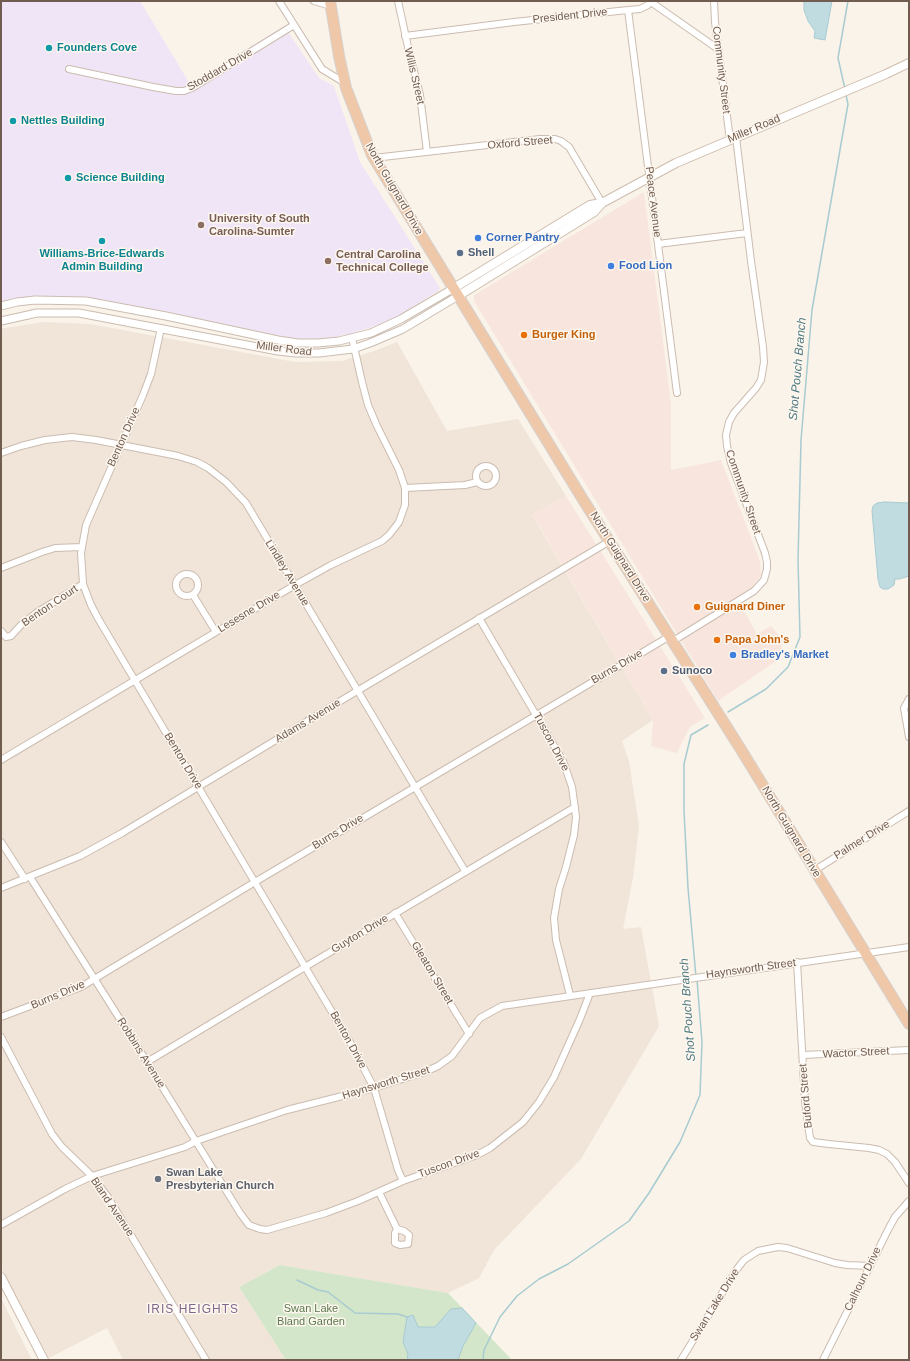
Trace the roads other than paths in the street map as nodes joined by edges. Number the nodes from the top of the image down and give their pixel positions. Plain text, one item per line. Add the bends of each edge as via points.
1 (279, 1) edge
2 (314, 1) edge
3 (398, 1) edge
4 (651, 1) edge
5 (714, 1) edge
6 (330, 3) edge
7 (628, 10) junction
8 (294, 25) junction
9 (405, 36) junction
10 (718, 49) junction
11 (909, 63) edge
12 (69, 69) dead end
13 (344, 78) junction
14 (733, 138) junction
15 (427, 152) junction
16 (374, 158) junction
17 (650, 176) junction
18 (602, 202) junction
19 (747, 232) junction
20 (658, 244) junction
21 (456, 292) junction
22 (1, 306) edge
23 (1, 321) edge
24 (161, 328) junction
25 (352, 338) junction
26 (353, 349) junction
27 (677, 393) dead end
28 (121, 445) junction
29 (1, 454) edge
30 (477, 482) dead end
31 (405, 488) junction
32 (610, 541) junction
33 (81, 547) junction
34 (1, 568) edge
35 (83, 584) junction
36 (294, 586) junction
37 (193, 595) dead end
38 (479, 618) junction
39 (1, 631) edge
40 (216, 632) junction
41 (672, 638) junction
42 (135, 681) junction
43 (357, 691) junction
44 (909, 699) edge
45 (536, 714) junction
46 (909, 737) edge
47 (1, 760) edge
48 (198, 787) junction
49 (414, 787) junction
50 (575, 807) junction
51 (909, 812) edge
52 (1, 842) edge
53 (814, 870) junction
54 (465, 871) junction
55 (27, 878) junction
56 (255, 882) junction
57 (1, 888) edge
58 (395, 913) junction
59 (909, 947) edge
60 (865, 953) junction
61 (797, 962) junction
62 (305, 967) junction
63 (94, 979) junction
64 (590, 992) junction
65 (570, 995) junction
66 (1, 1017) edge
67 (909, 1024) edge
68 (469, 1034) junction
69 (1, 1037) edge
70 (909, 1050) edge
71 (803, 1056) junction
72 (147, 1062) junction
73 (374, 1088) junction
74 (196, 1141) junction
75 (92, 1176) junction
76 (403, 1181) junction
77 (909, 1183) edge
78 (379, 1192) junction
79 (909, 1201) edge
80 (1, 1225) edge
81 (253, 1227) joint
82 (397, 1229) dead end
83 (870, 1266) junction
84 (1, 1277) edge
85 (44, 1360) edge
86 (206, 1360) edge
87 (681, 1360) edge
88 (823, 1360) edge

1 - 8 street
2 - 6 street
3 - 9 street, Willis Street
4 - 7 street, President Drive via 640,9
4 - 10 street, President Drive
5 - 10 street, Community Street
6 - 13 highway, North Guignard Drive
7 - 9 street, President Drive
7 - 17 street, Peace Avenue
8 - 12 street, Stoddard Drive via 184,91
8 - 13 street via 322,69
9 - 15 street, Willis Street via 420,94
10 - 14 street, Community Street
11 - 14 main road, Miller Road
13 - 16 highway, North Guignard Drive via 355,114
14 - 17 main road, Miller Road
14 - 19 street, Community Street
15 - 16 street, Oxford Street
15 - 18 street, Oxford Street via 555,139 569,147
16 - 21 highway, North Guignard Drive
17 - 18 main road, Miller Road
17 - 20 street, Peace Avenue
18 - 21 main road, Miller Road via 594,212
19 - 20 street
19 - 41 street, Community Street via 764,347 764,370 756,388 736,410 729,422 726,435 731,463 765,553 767,570 764,580 754,591
20 - 27 street, Peace Avenue
21 - 25 street, Miller Road via 371,333
21 - 26 street, Miller Road via 403,329
21 - 32 highway, North Guignard Drive
22 - 25 street, Miller Road via 35,300 86,302 298,343
23 - 24 street, Miller Road via 26,314 62,312
24 - 26 street, Miller Road via 296,353
24 - 28 street, Benton Drive via 151,374
25 - 26 street, Lesesne Drive
26 - 31 street, Lesesne Drive via 368,405
28 - 29 street, Lindley Avenue via 61,438 33,442
28 - 33 street, Benton Drive via 86,525
28 - 36 street, Lindley Avenue via 197,462 226,482 246,503
30 - 31 street
31 - 36 street, Lesesne Drive via 406,499 399,522 389,534 375,544
32 - 38 street, Adams Avenue
32 - 41 highway, North Guignard Drive
33 - 34 street via 55,548
33 - 35 street, Benton Drive
35 - 39 street, Benton Court via 36,613 11,636 6,637
35 - 42 street, Benton Drive via 91,605
36 - 40 street, Lesesne Drive
36 - 43 street, Lindley Avenue
37 - 40 street
38 - 43 street, Adams Avenue
38 - 45 street, Tuscon Drive
40 - 42 street, Lesesne Drive
41 - 45 street, Burns Drive
41 - 53 highway, North Guignard Drive
42 - 47 street, Lesesne Drive
42 - 48 street, Benton Drive
43 - 48 street, Adams Avenue
43 - 49 street, Lindley Avenue
44 - 46 street via 904,708
45 - 49 street, Burns Drive
45 - 50 street, Tuscon Drive via 568,771
48 - 55 street, Adams Avenue via 80,856
48 - 56 street, Benton Drive
49 - 54 street, Lindley Avenue
49 - 56 street, Burns Drive
50 - 54 street, Guyton Drive
50 - 65 street, Tuscon Drive via 574,835 554,918 556,940
51 - 53 street, Palmer Drive
52 - 55 street, Robbins Avenue
53 - 60 highway, North Guignard Drive
54 - 58 street, Guyton Drive
55 - 57 street, Adams Avenue
55 - 63 street, Robbins Avenue
56 - 62 street, Benton Drive
56 - 63 street, Burns Drive
58 - 62 street, Guyton Drive
58 - 68 street, Gleaton Street
59 - 60 street, Haynsworth Street
60 - 61 street, Haynsworth Street
60 - 67 highway, North Guignard Drive
61 - 64 street, Haynsworth Street
61 - 71 street, Buford Street
62 - 72 street, Guyton Drive
62 - 73 street, Benton Drive
63 - 66 street, Burns Drive via 70,992
63 - 72 street, Robbins Avenue
64 - 65 street, Haynsworth Street
64 - 76 street, Tuscon Drive via 554,1078 523,1122 477,1155
65 - 68 street, Haynsworth Street via 502,1006 480,1018
68 - 73 street, Haynsworth Street via 452,1056 428,1072
69 - 75 street, Bland Avenue via 52,1134
70 - 71 street, Wactor Street
71 - 77 street, Buford Street via 805,1101 810,1138 813,1142 879,1150 895,1162
72 - 74 street, Robbins Avenue
73 - 74 street, Haynsworth Street via 287,1110
73 - 76 street, Benton Drive
74 - 75 street, Haynsworth Street via 185,1147
74 - 81 street, Robbins Avenue via 240,1213
75 - 80 street, Haynsworth Street
75 - 86 street, Bland Avenue via 108,1197
76 - 78 street, Tuscon Drive
78 - 81 street, Tuscon Drive via 267,1230
78 - 82 street
79 - 83 street, Calhoun Drive via 895,1217
83 - 87 street, Swan Lake Drive via 835,1263 787,1248 758,1251 744,1260 737,1269
83 - 88 street, Calhoun Drive
84 - 85 main road

